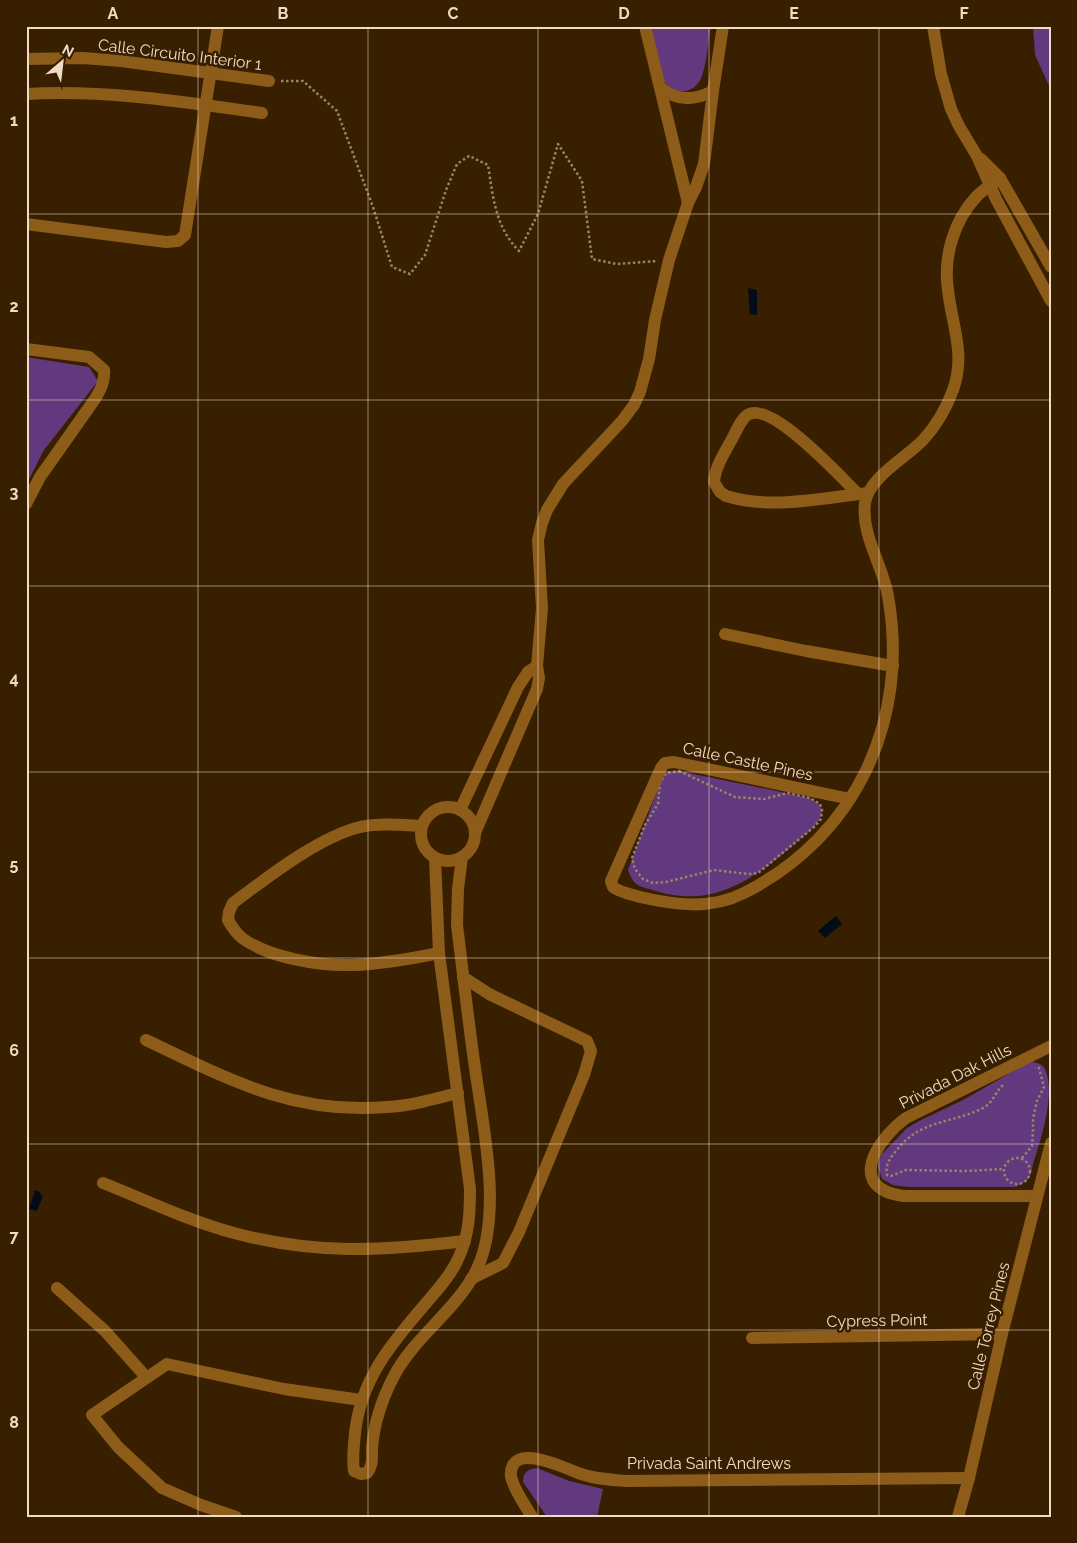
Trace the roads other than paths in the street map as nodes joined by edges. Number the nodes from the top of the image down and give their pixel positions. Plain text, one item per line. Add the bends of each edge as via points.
1 (218, 26) edge
2 (645, 26) edge
3 (723, 26) edge
4 (933, 26) edge
5 (26, 59) edge
6 (210, 73) junction
7 (269, 81) road end
8 (660, 88) junction
9 (712, 91) junction
10 (26, 94) edge
11 (207, 106) junction
12 (262, 113) dead end
13 (977, 156) junction
14 (1000, 178) junction
15 (989, 186) junction
16 (688, 203) junction
17 (26, 224) edge
18 (1051, 266) edge
19 (1051, 301) edge
20 (26, 348) edge
21 (863, 494) junction
22 (26, 504) edge
23 (725, 634) dead end
24 (537, 666) junction
25 (893, 666) junction
26 (850, 799) junction
27 (460, 810) junction
28 (421, 826) junction
29 (475, 833) junction
30 (435, 858) junction
31 (462, 858) junction
32 (439, 954) junction
33 (463, 976) junction
34 (146, 1040) dead end
35 (1051, 1046) edge
36 (458, 1093) junction
37 (1051, 1143) edge
38 (103, 1183) dead end
39 (1037, 1196) junction
40 (465, 1241) junction
41 (472, 1279) junction
42 (57, 1288) dead end
43 (1002, 1334) junction
44 (752, 1338) dead end
45 (146, 1377) junction
46 (361, 1400) junction
47 (969, 1478) junction
48 (236, 1517) edge
49 (532, 1517) edge
50 (958, 1517) edge

1 - 6 street
2 - 8 street
3 - 9 street
4 - 13 street via 951,109
5 - 6 street, Calle Circuito Interior 1 via 83,58
6 - 7 street, Calle Circuito Interior 1
6 - 11 street
8 - 9 street via 673,96 685,98
8 - 16 street
9 - 16 street via 704,164
10 - 11 street via 80,92
11 - 12 street
11 - 17 street via 187,231 182,239 166,242
13 - 14 street
13 - 15 street
14 - 15 street
14 - 18 street
15 - 19 street
15 - 21 street via 961,218 948,257 947,289 959,362 953,390 942,417 922,442
16 - 24 street via 669,260 640,392 622,421 563,484 542,524 538,540 542,630
20 - 22 street via 89,358 104,370 104,377 95,399 40,477
21 - 21 street via 784,426 754,412 740,423 714,482 726,496 780,503
21 - 25 street, Calle Castle Pines via 866,526 888,594
23 - 25 street via 806,652
24 - 27 street via 528,672 518,687
24 - 29 street via 536,694
25 - 26 street, Calle Castle Pines via 887,715 880,737
26 - 26 street, Calle Castle Pines via 824,833 797,859 737,896 701,904 673,904 624,892 613,887 611,882 666,763 674,762
27 - 28 street via 442,807 426,817
27 - 29 street via 468,816
28 - 30 street via 422,844
28 - 32 street via 380,824 361,827 324,841 233,903 228,920 242,938 254,945 270,953 304,960 350,965
29 - 31 street via 470,851
30 - 31 street via 444,861
30 - 32 street
31 - 33 street via 457,909
32 - 36 street
33 - 41 street via 490,1205 482,1254
33 - 41 street via 490,994 587,1040 591,1052 519,1232 503,1263
34 - 36 street via 252,1089 320,1106 387,1107
35 - 39 street, Privada Dak Hills via 906,1118 884,1138 871,1162 870,1173 874,1182 890,1195
36 - 40 street via 470,1189 469,1226
37 - 39 street, Calle Torrey Pines
38 - 40 street via 218,1228 302,1247 380,1250
39 - 43 street, Calle Torrey Pines
40 - 46 street via 449,1274 379,1362
41 - 46 street via 405,1357 393,1377 374,1431 371,1465 366,1473 361,1474 354,1471 353,1466
42 - 45 street via 105,1330
43 - 44 street, Cypress Point
43 - 47 street, Calle Torrey Pines
45 - 46 street via 167,1364 284,1389
45 - 48 street via 92,1415 118,1447 162,1488
47 - 49 street, Privada Saint Andrews via 627,1481 598,1478 536,1458 524,1458 515,1462 511,1478
47 - 50 street, Calle Torrey Pines

